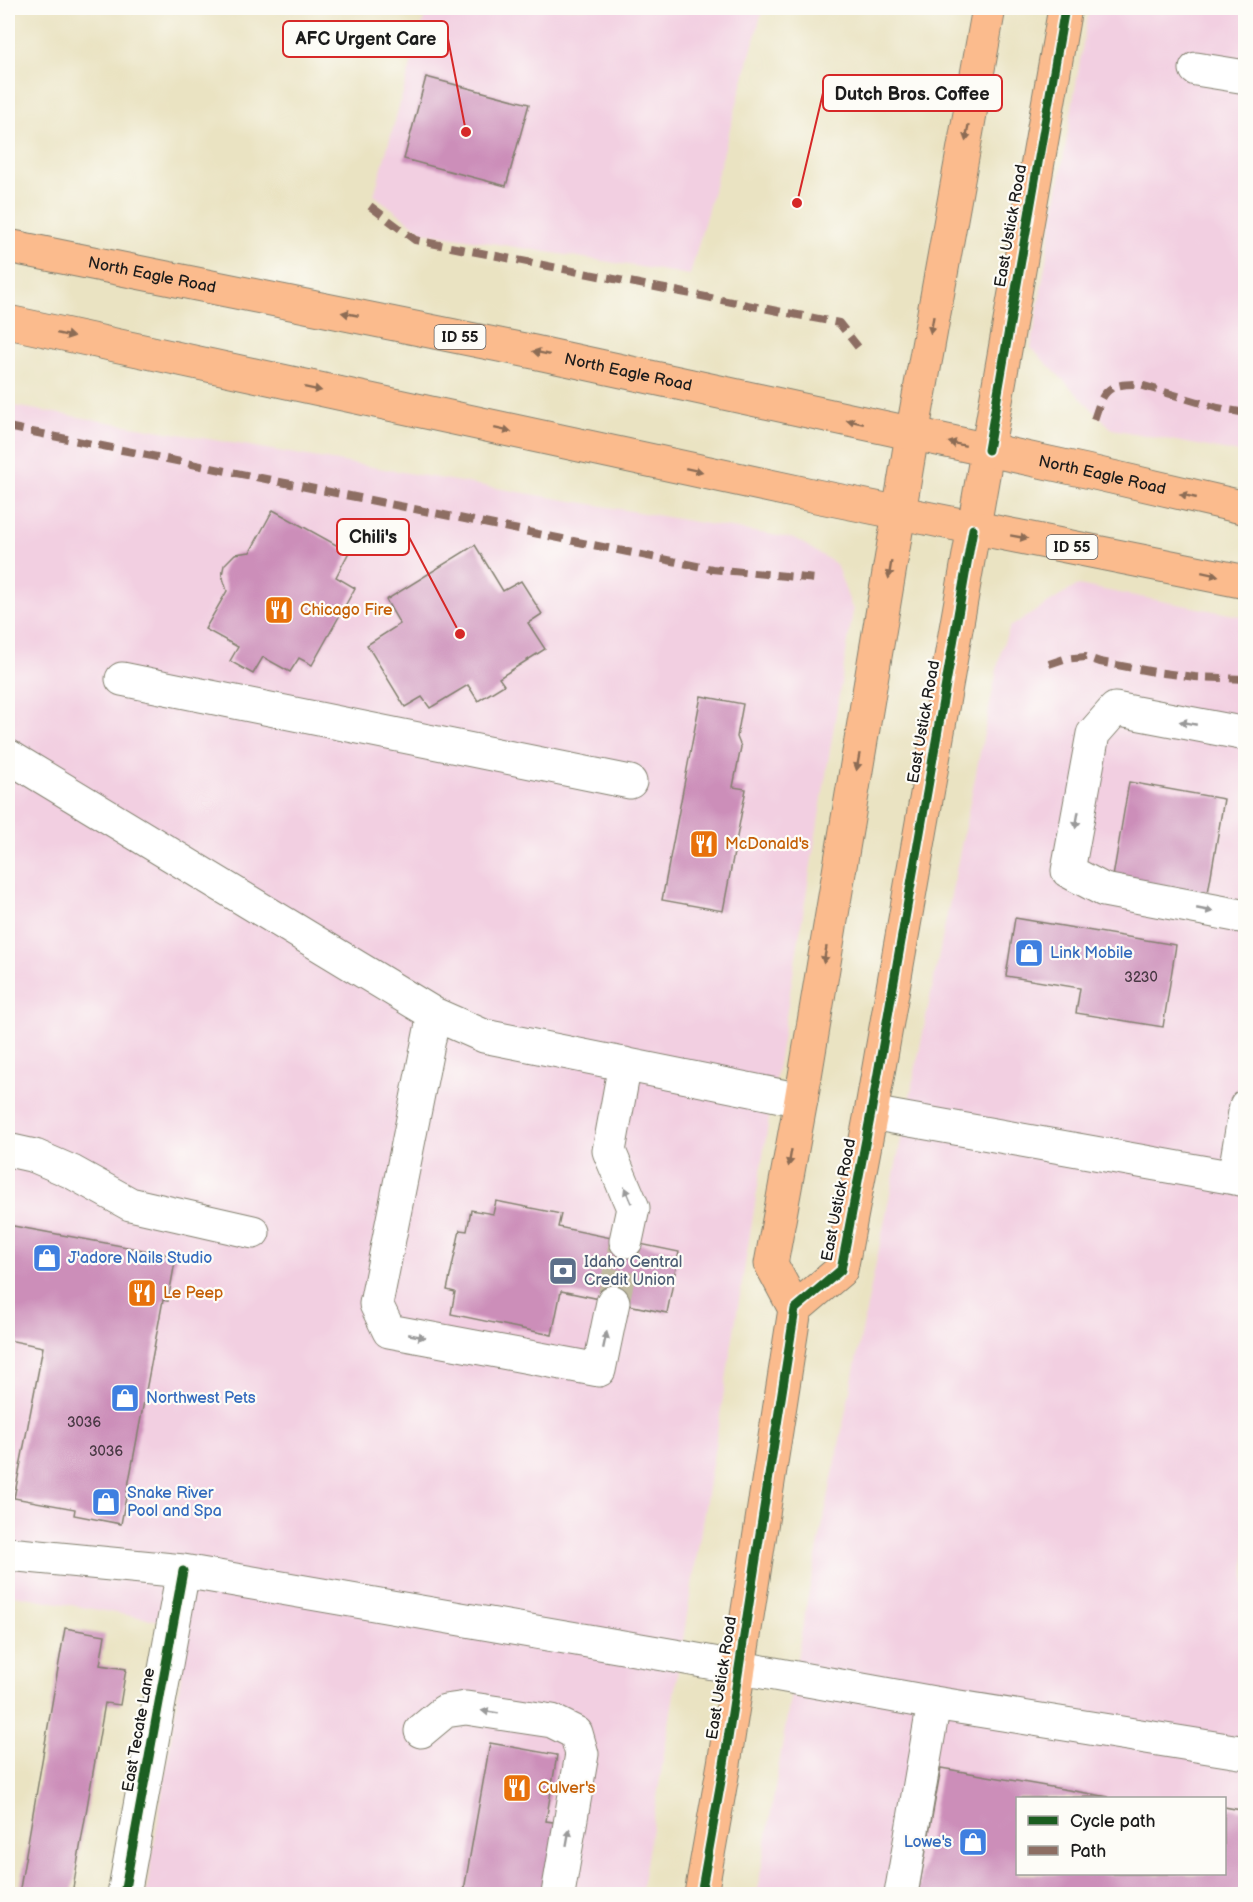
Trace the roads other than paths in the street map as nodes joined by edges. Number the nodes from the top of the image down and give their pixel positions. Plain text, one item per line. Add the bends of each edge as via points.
1 (989, 8) edge
2 (1065, 8) edge
3 (1196, 69) dead end
4 (1245, 77) edge
5 (8, 233) edge
6 (8, 246) edge
7 (41, 252) junction
8 (8, 322) edge
9 (912, 435) junction
10 (988, 450) junction
11 (1245, 508) edge
12 (900, 512) junction
13 (973, 529) junction
14 (1245, 582) edge
15 (122, 679) dead end
16 (1245, 734) edge
17 (8, 756) edge
18 (630, 782) dead end
19 (1245, 917) edge
20 (434, 1014) junction
21 (625, 1064) junction
22 (801, 1100) junction
23 (1245, 1106) edge
24 (871, 1113) junction
25 (8, 1150) edge
26 (1240, 1179) edge
27 (253, 1232) dead end
28 (626, 1241) tunnel mouth
29 (614, 1302) tunnel mouth
30 (795, 1309) junction
31 (8, 1554) edge
32 (183, 1571) junction
33 (739, 1667) junction
34 (934, 1703) junction
35 (421, 1731) dead end
36 (1245, 1753) edge
37 (124, 1894) edge
38 (558, 1894) edge
39 (701, 1894) edge
40 (901, 1894) edge

1 -> 9 main road
2 - 10 main road, East Ustick Road
3 - 4 street
5 - 7 street
6 - 7 main road, North Eagle Road / ID 55
9 -> 7 main road, North Eagle Road / ID 55 via 534,352
8 -> 12 main road, ID 55
10 -> 9 main road, North Eagle Road / ID 55
9 - 12 main road
11 -> 10 main road, North Eagle Road / ID 55
10 - 13 main road, East Ustick Road
12 - 13 main road, ID 55
12 -> 22 main road
13 -> 14 main road, ID 55
13 - 24 main road, East Ustick Road
15 - 18 street
16 -> 19 street via 1115,710 1093,734 1068,872 1104,890
17 - 20 street
20 - 21 street via 484,1036
20 -> 29 street via 376,1304 389,1331 599,1370
21 - 22 street
28 -> 21 street via 633,1208 609,1151
22 -> 30 main road via 771,1264
23 - 26 street
24 - 26 street
24 - 30 main road, East Ustick Road via 841,1270
25 - 27 street via 35,1156 130,1204
30 - 33 main road, East Ustick Road
31 - 32 street
32 - 33 street
32 - 37 street, East Tecate Lane
33 - 34 street
33 - 39 main road, East Ustick Road
34 - 36 street
34 - 40 street
38 -> 35 street via 582,1754 576,1733 552,1721 466,1708 444,1711

